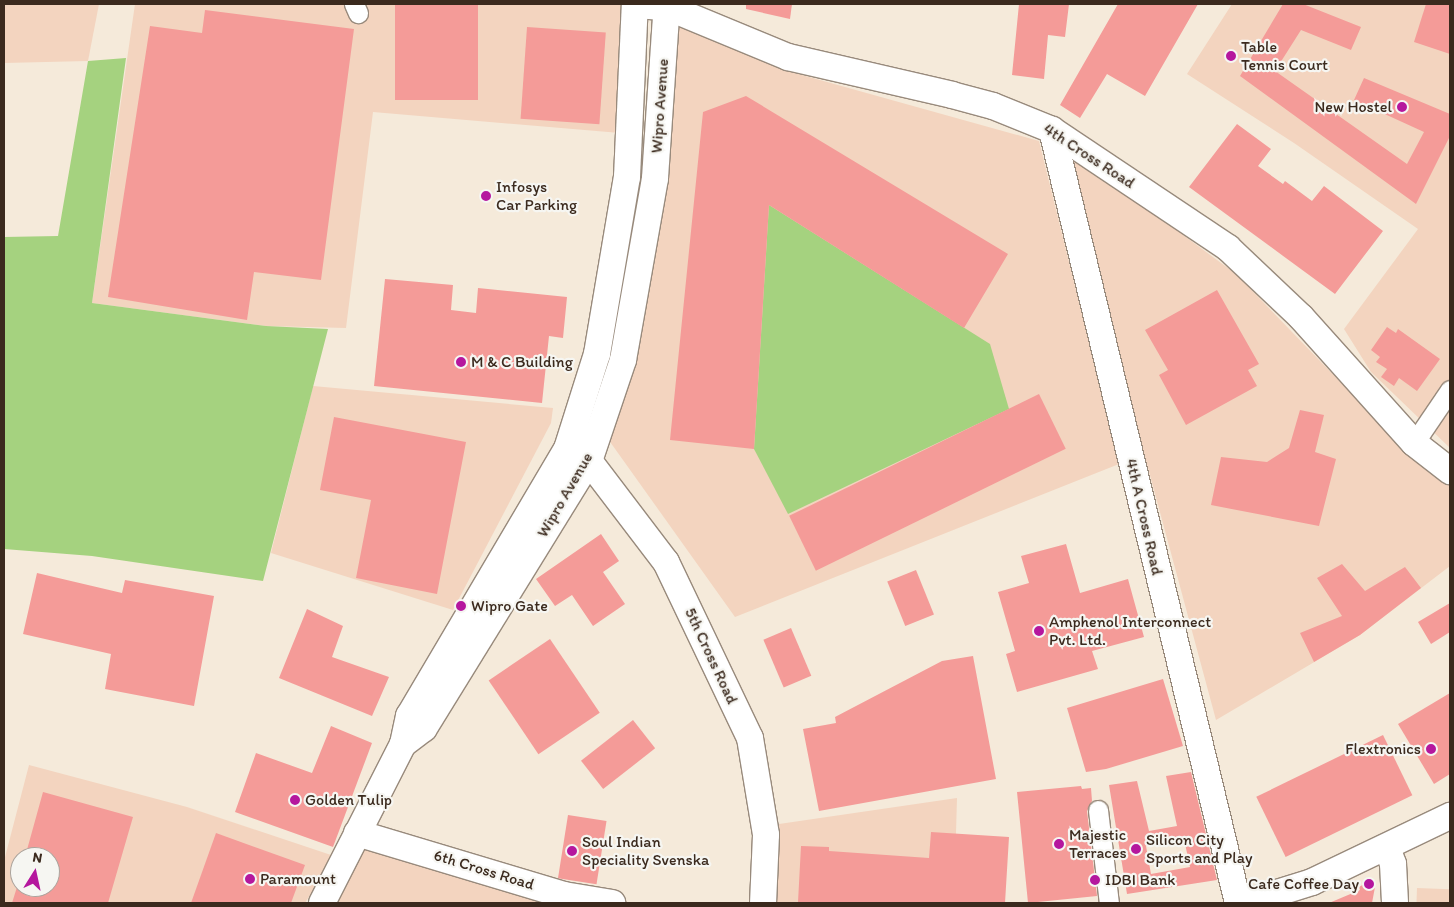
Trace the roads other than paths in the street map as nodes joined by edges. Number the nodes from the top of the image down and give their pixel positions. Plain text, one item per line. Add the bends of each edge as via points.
1 (635, 4) edge
2 (667, 6) edge
3 (1052, 130) junction
4 (1450, 390) edge
5 (1414, 444) junction
6 (578, 455) junction
7 (1450, 471) edge
8 (403, 744) junction
9 (1098, 810) dead end
10 (1450, 816) edge
11 (357, 833) junction
12 (1387, 848) junction
13 (322, 903) edge
14 (612, 903) edge
15 (763, 903) edge
16 (1109, 903) edge
17 (1238, 903) edge
18 (1245, 903) edge
19 (1395, 903) edge

1 - 2 street, 4th Cross Road
1 - 6 street, Wipro Avenue via 627,177
2 - 3 street, 4th Cross Road via 788,57 960,97
2 - 6 street, Wipro Avenue via 655,178 623,360
3 - 5 street, 4th Cross Road via 1228,248 1301,317
3 - 17 street, 4th A Cross Road
4 - 5 street
5 - 7 street, 4th Cross Road
6 - 8 street, Wipro Avenue via 451,646 409,716
6 - 8 street, Wipro Avenue via 424,728
6 - 15 street, 5th Cross Road via 666,562 750,738 766,836
8 - 11 street, Wipro Avenue
9 - 16 street
10 - 12 street
11 - 13 street, Wipro Avenue
11 - 14 street, 6th Cross Road via 564,895
12 - 18 street via 1312,882
12 - 19 street via 1393,864

